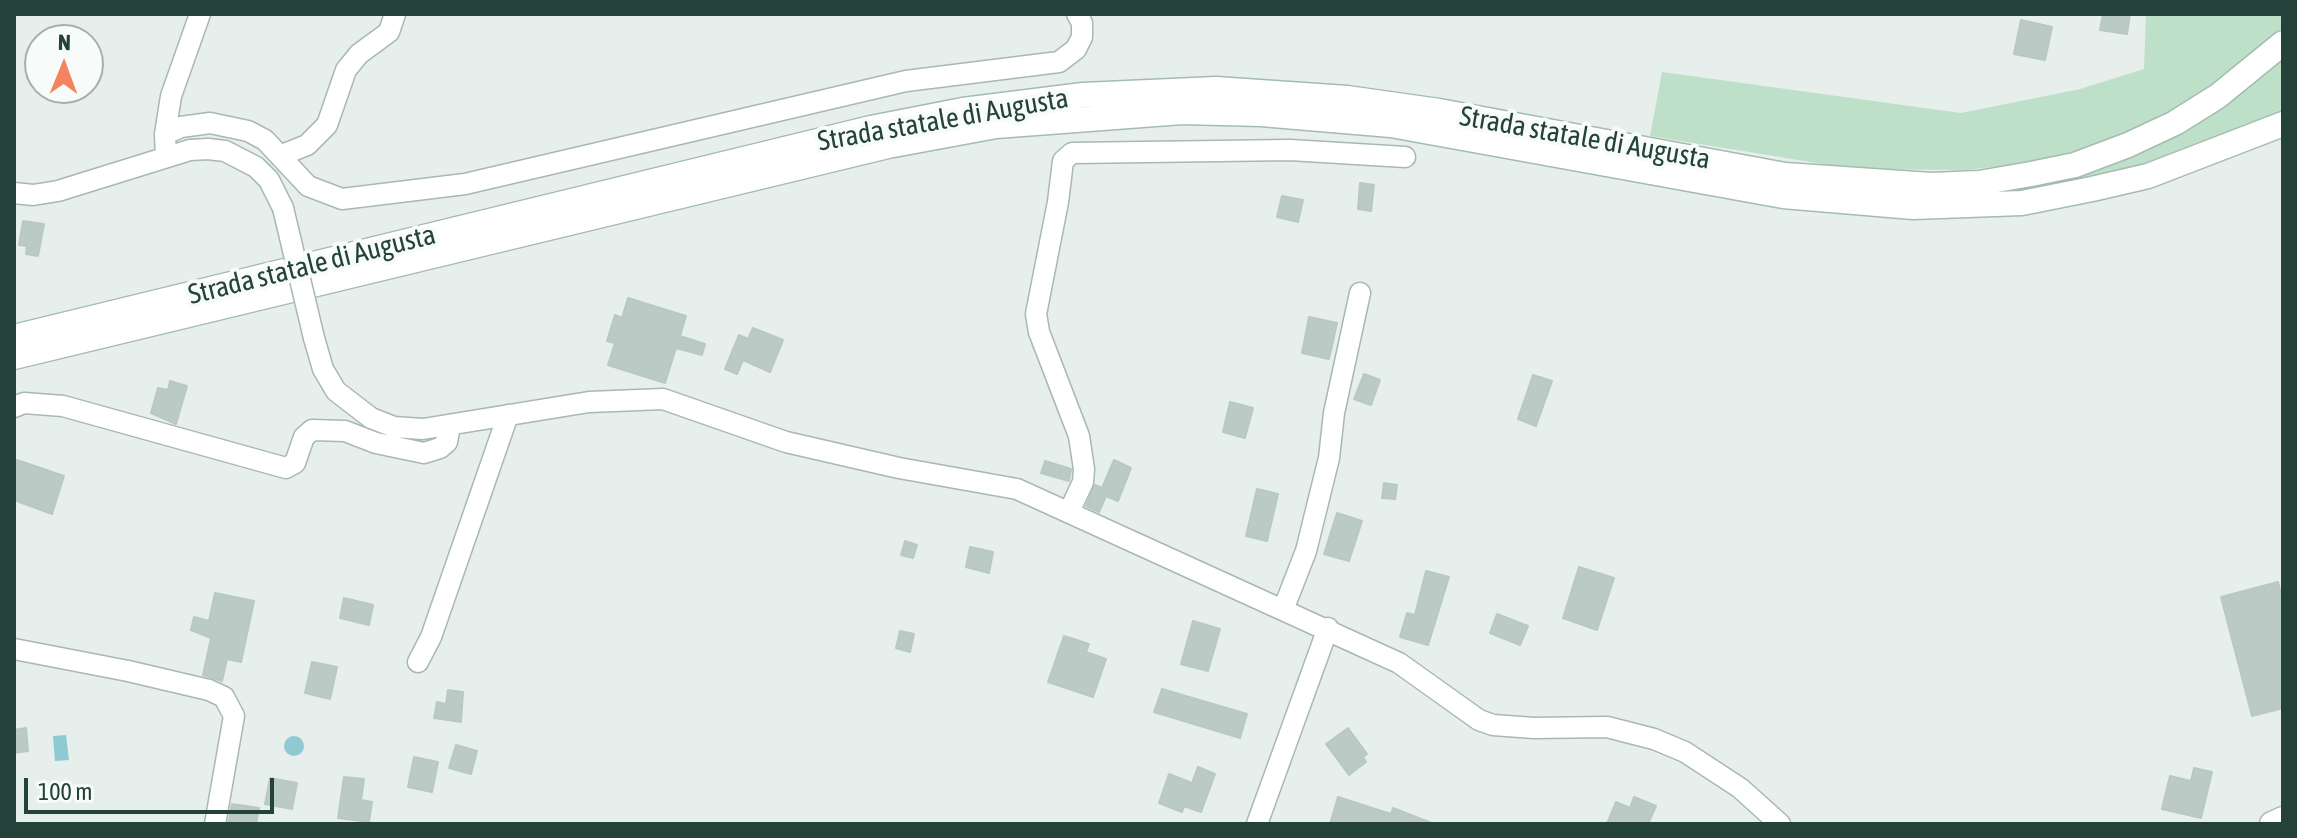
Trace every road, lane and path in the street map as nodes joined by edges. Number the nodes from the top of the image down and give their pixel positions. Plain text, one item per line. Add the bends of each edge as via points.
1 (200, 14) edge
2 (395, 14) edge
3 (1077, 14) edge
4 (2283, 43) edge
5 (2283, 124) edge
6 (165, 134) junction
7 (282, 155) junction
8 (166, 157) junction
9 (1405, 157) dead end
10 (14, 193) edge
11 (1360, 293) dead end
12 (14, 337) edge
13 (14, 357) edge
14 (14, 407) edge
15 (508, 415) junction
16 (450, 426) junction
17 (1069, 512) junction
18 (1283, 610) junction
19 (1328, 628) junction
20 (14, 649) edge
21 (418, 662) dead end
22 (2283, 819) edge
23 (215, 824) edge
24 (1257, 824) edge
25 (1780, 824) edge
26 (2272, 824) edge

1 - 6 street via 171,96
2 - 7 street via 389,32 346,70 327,125 307,145
3 - 7 street via 1082,37 1059,62 906,81 465,184 342,199 308,186
4 - 12 main road, Strada statale di Augusta via 2218,96 2128,145 2031,174 1931,185 1785,175 1347,98 1216,89 1038,100 871,128
5 - 13 main road, Strada statale di Augusta via 2148,176 2022,203 1927,207 1783,196 1376,124 1182,112 996,126 873,150
6 - 7 street via 210,123 229,126 265,140
6 - 8 street
8 - 10 street via 58,191
8 - 16 street, bridge via 208,149 242,157 269,180 283,208 323,369 336,391 371,418 394,427
9 - 17 street via 1290,150 1072,153 1063,161 1036,314 1081,447 1083,482
11 - 18 street via 1329,458 1306,551
14 - 16 street via 63,406 286,468 295,463 312,430 345,431 424,453 447,442
15 - 16 street
15 - 17 street via 626,398 663,399 786,442 1017,489
15 - 21 street
17 - 18 street
18 - 19 street
19 - 24 street
19 - 25 street via 1399,663 1455,705 1493,725 1607,727 1654,739 1715,770
20 - 23 street via 224,697 234,716
22 - 26 main road

